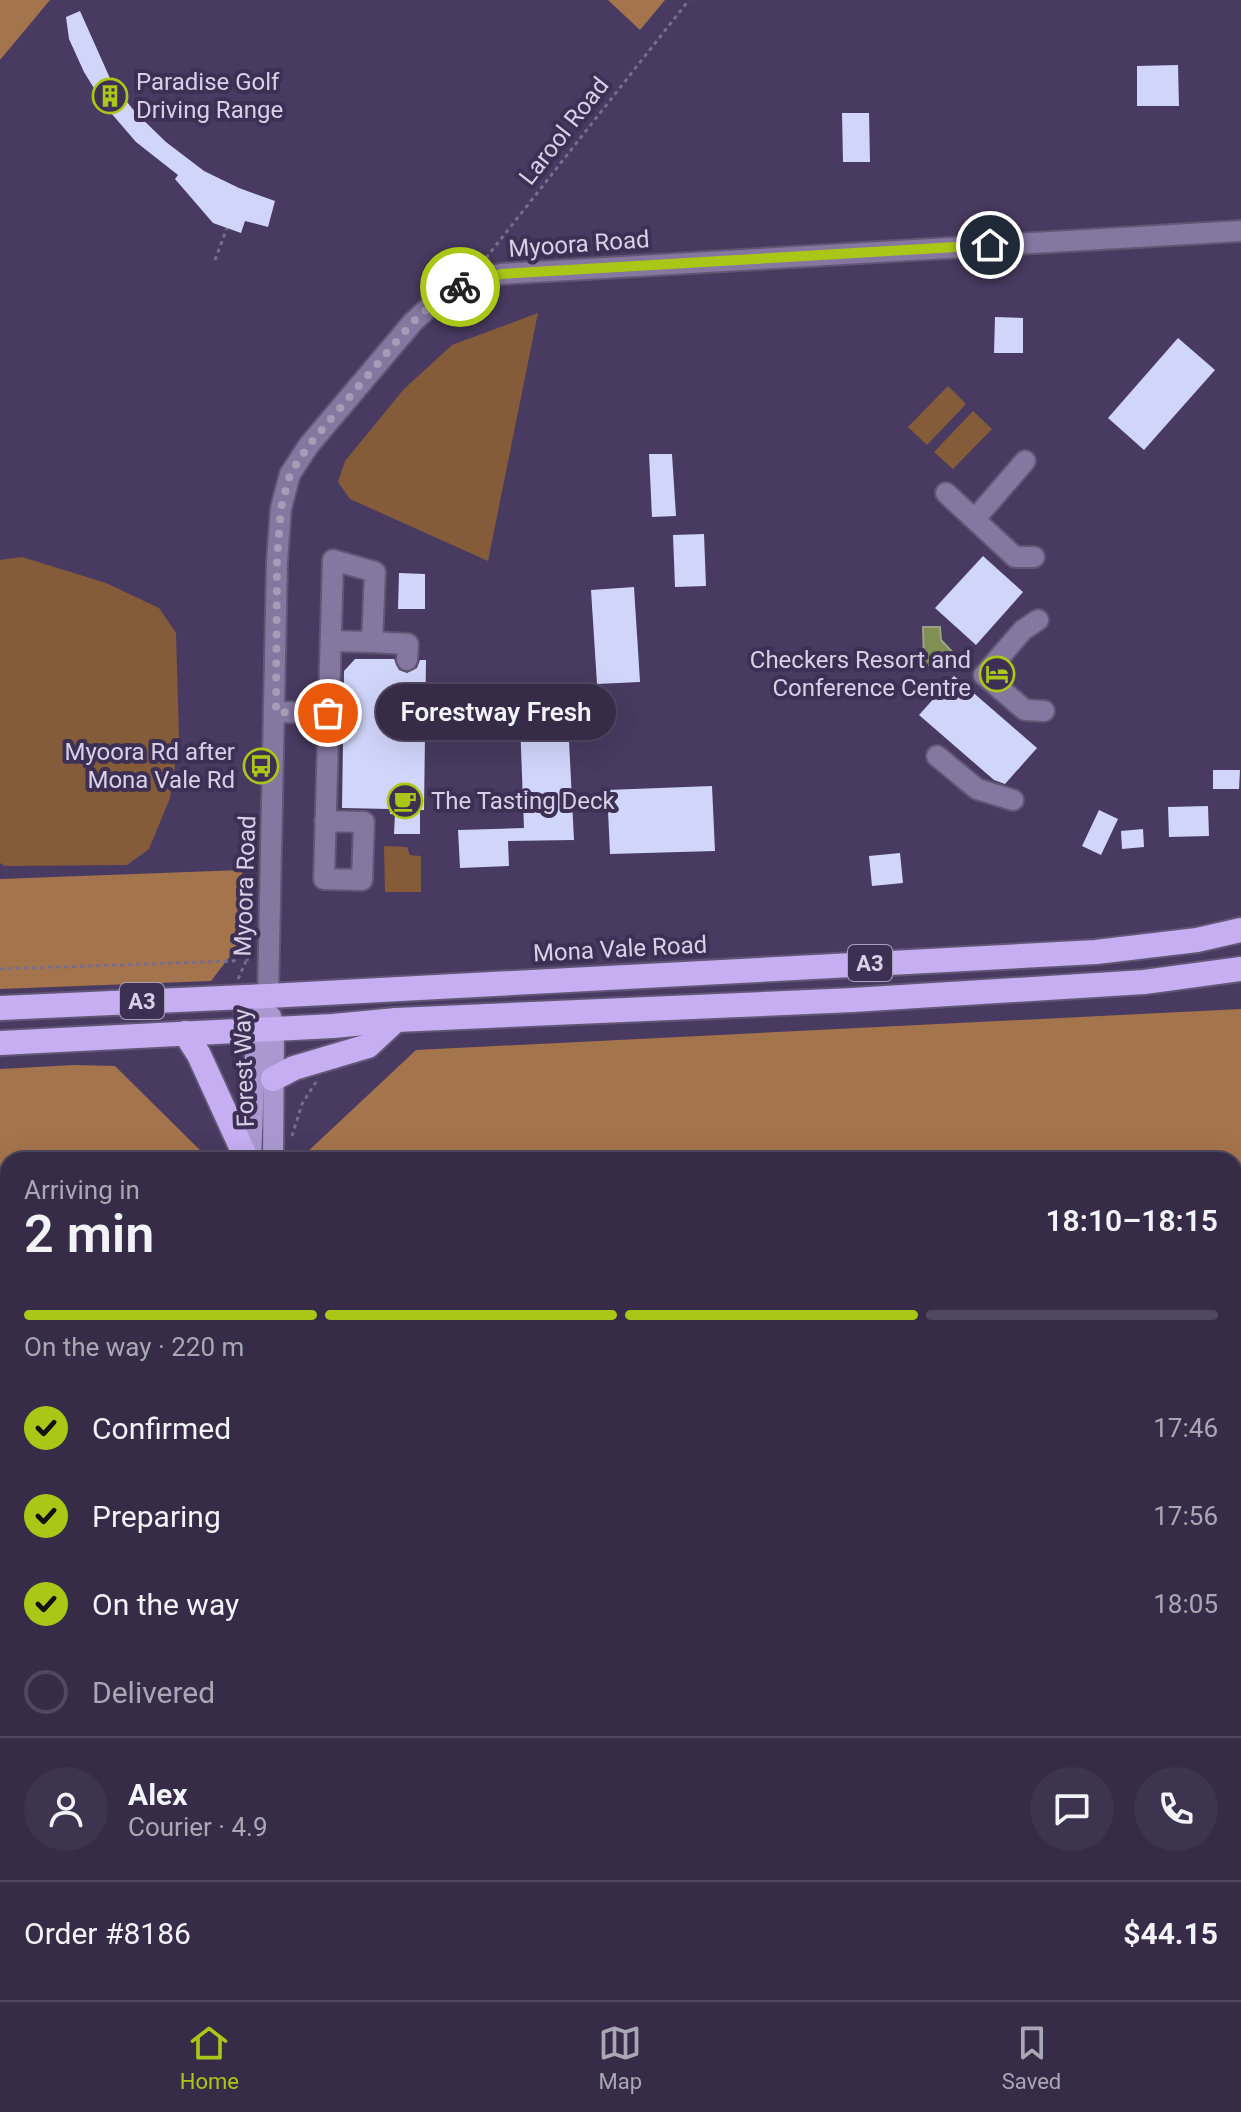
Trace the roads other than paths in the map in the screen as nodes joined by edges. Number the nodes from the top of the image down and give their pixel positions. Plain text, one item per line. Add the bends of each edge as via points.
1 (1241, 231) edge
2 (1025, 461) dead end
3 (946, 493) dead end
4 (975, 519) junction
5 (1034, 557) dead end
6 (1038, 620) dead end
7 (331, 641) junction
8 (372, 642) junction
9 (407, 660) dead end
10 (1044, 711) dead end
11 (276, 712) junction
12 (328, 713) junction
13 (937, 756) dead end
14 (1013, 800) dead end
15 (325, 821) dead end
16 (1241, 930) edge
17 (1241, 969) edge
18 (268, 996) junction
19 (0, 1008) edge
20 (396, 1020) junction
21 (265, 1029) junction
22 (185, 1033) junction
23 (0, 1043) edge
24 (273, 1079) junction
25 (245, 1152) edge
26 (250, 1152) edge
27 (273, 1152) edge

1 - 11 street, Myoora Road via 501,274 467,283 438,299 413,322 290,474 278,548
2 - 4 street
3 - 4 street
4 - 5 street via 1015,557
6 - 10 street via 984,675 1025,710
7 - 8 street
7 - 8 street via 333,560 375,572
7 - 12 street
8 - 9 street via 408,644
11 - 12 street
11 - 18 street, Myoora Road
12 - 15 street
13 - 14 street via 977,789
16 - 18 highway, Mona Vale Road / A3 via 1096,952
17 - 20 highway, A3 via 1144,982 831,1001
18 - 19 highway, Mona Vale Road / A3
18 - 21 main road, Forest Way
20 - 21 highway, A3
20 - 24 highway via 368,1046
21 - 22 highway, A3
21 - 24 main road, Forest Way
21 - 26 main road, Forest Way
22 - 23 highway, A3
22 - 25 highway
24 - 27 main road, Forest Way

